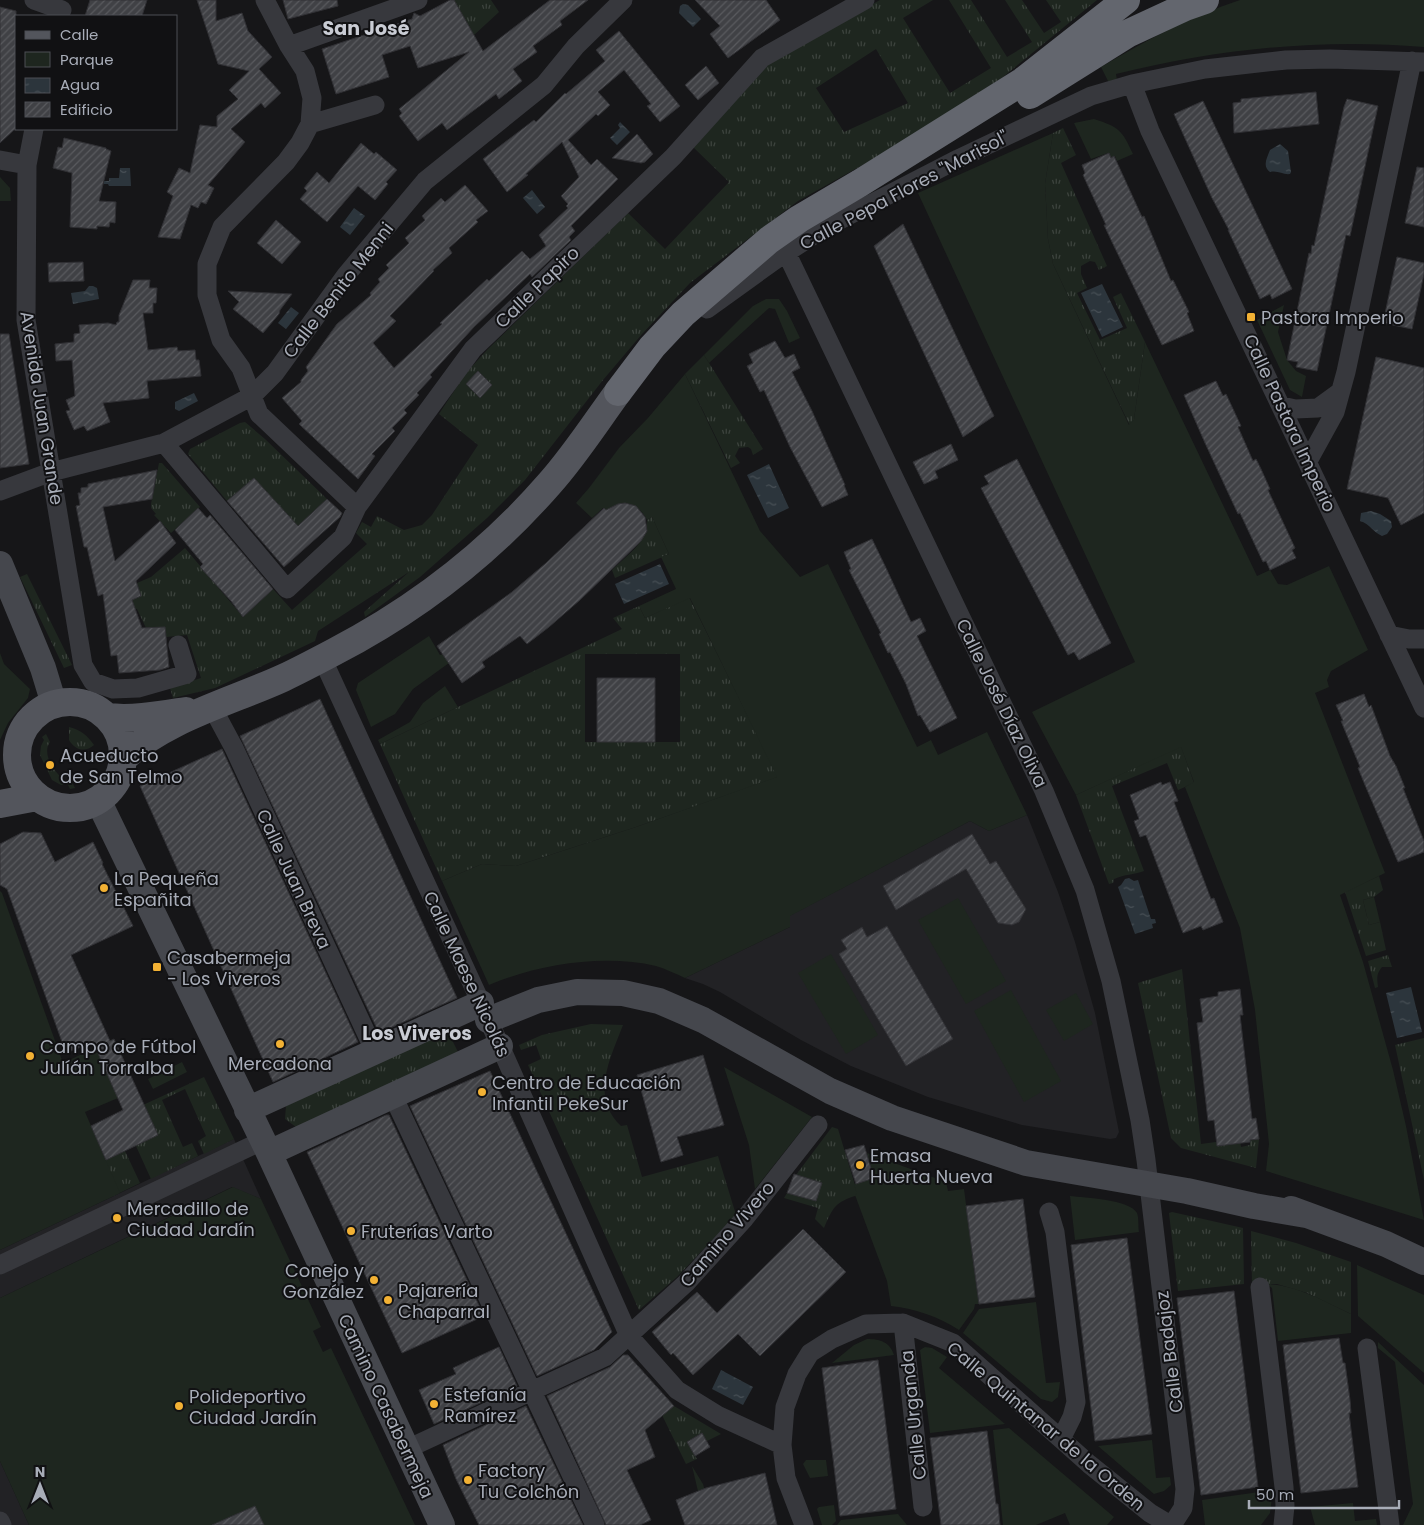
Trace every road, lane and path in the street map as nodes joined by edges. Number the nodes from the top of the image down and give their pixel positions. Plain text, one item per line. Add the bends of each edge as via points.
1 (34, 0) edge
2 (265, 0) edge
3 (418, 0) edge
4 (623, 0) edge
5 (865, 0) edge
6 (1126, 0) edge
7 (1205, 0) edge
8 (62, 9) edge
9 (289, 46) junction
10 (1418, 61) edge
11 (1132, 84) junction
12 (375, 105) dead end
13 (310, 124) junction
14 (34, 130) edge
15 (0, 160) edge
16 (27, 165) junction
17 (778, 246) junction
18 (618, 392) joint
19 (1340, 392) junction
20 (252, 396) junction
21 (1282, 406) junction
22 (164, 443) junction
23 (1308, 461) junction
24 (50, 472) junction
25 (0, 491) edge
26 (357, 507) junction
27 (0, 564) edge
28 (1389, 635) junction
29 (1424, 639) edge
30 (178, 645) dead end
31 (322, 658) junction
32 (54, 704) junction
33 (212, 707) junction
34 (1424, 708) edge
35 (107, 717) junction
36 (8, 759) edge
37 (122, 760) junction
38 (37, 797) junction
39 (98, 800) junction
40 (0, 804) edge
41 (485, 1011) junction
42 (500, 1046) junction
43 (375, 1052) junction
44 (393, 1096) junction
45 (247, 1110) junction
46 (818, 1125) dead end
47 (265, 1147) junction
48 (1148, 1177) junction
49 (1049, 1212) dead end
50 (1424, 1262) edge
51 (0, 1265) edge
52 (1260, 1287) dead end
53 (904, 1323) junction
54 (629, 1336) junction
55 (1366, 1348) dead end
56 (532, 1391) junction
57 (1060, 1439) junction
58 (782, 1445) junction
59 (406, 1449) junction
60 (923, 1507) dead end
61 (0, 1521) edge
62 (2, 1525) edge
63 (442, 1525) edge
64 (595, 1525) edge
65 (804, 1525) edge
66 (1171, 1525) edge
67 (1283, 1525) edge
68 (1390, 1525) edge

1 - 8 street
2 - 9 street
3 - 9 street
4 - 20 street, Calle Benito Menni via 576,46 544,85 425,181 346,275 275,372
5 - 26 street, Calle Papiro via 762,58 673,157 473,348
6 - 17 highway via 1023,81 799,219
7 - 17 highway via 1129,33
9 - 13 street via 305,71 312,98
10 - 11 street, Calle Pepa Flores "Marisol" via 1286,60 1206,69
10 - 19 street
11 - 17 street, Calle Pepa Flores "Marisol" via 1091,96 826,227
11 - 21 street, Calle Pastora Imperio via 1150,131
12 - 13 street
13 - 20 street via 286,162 222,227 207,264 207,296 221,340 241,368
14 - 16 street, Avenida Juan Grande
15 - 16 street
16 - 24 street, Avenida Juan Grande via 26,320
17 - 18 highway via 683,314 652,347
17 - 48 street, Calle José Díaz Oliva via 1044,791 1085,890 1111,981 1140,1120
18 - 31 main road via 551,482 478,556 373,630
19 - 21 street via 1318,408
19 - 23 street via 1335,412
20 - 22 street, Calle Benito Menni
20 - 26 street via 259,414
21 - 23 street, Calle Pastora Imperio
22 - 24 street, Calle Benito Menni
22 - 26 street, Calle Papiro via 287,589 343,537
23 - 28 street, Calle Pastora Imperio
24 - 25 street, Calle Benito Menni
24 - 30 street, Avenida Juan Grande via 83,665 94,682 113,688 138,688 188,674
27 - 32 street via 43,668
28 - 29 street via 1409,640
28 - 34 street, Calle Pastora Imperio
31 - 33 main road
31 - 41 street, Calle Maese Nicolás
32 - 35 main road via 86,704
32 - 36 main road via 32,718
33 - 35 main road via 154,716
33 - 37 main road via 146,740
33 - 43 street, Calle Juan Breva
35 - 37 main road via 118,732
36 - 38 main road via 18,767 22,778
37 - 39 main road via 120,774 109,792
38 - 39 main road via 54,806 78,808
38 - 40 main road
39 - 45 street, Camino Casabermeja
41 - 42 street, Calle Maese Nicolás
41 - 43 street
41 - 48 street via 577,992 623,993 659,1002 703,1020 830,1091 892,1118 946,1137
42 - 44 street
42 - 54 street, Calle Maese Nicolás
43 - 45 street
44 - 47 street
44 - 56 street
45 - 47 street, Camino Casabermeja
46 - 54 street, Camino Vivero via 745,1218 686,1283
47 - 51 street
47 - 59 street, Camino Casabermeja
48 - 50 street via 1189,1179 1257,1195 1386,1244
48 - 66 street, Calle Badajoz via 1185,1489 1183,1508
49 - 57 street via 1055,1232 1076,1402
52 - 67 street via 1286,1506
53 - 57 street, Calle Quintanar de la Orden via 953,1343
53 - 58 street, Calle Quintanar de la Orden via 866,1324 810,1353 797,1374 785,1407
53 - 60 street, Calle Urganda
54 - 56 street, Camino Vivero via 605,1357
54 - 58 street, Calle Maese Nicolás via 677,1390 719,1416
55 - 68 street
56 - 59 street, Camino Vivero
56 - 64 street
57 - 66 street, Calle Quintanar de la Orden via 1150,1513
58 - 65 street, Calle Quintanar de la Orden via 786,1478
59 - 63 street, Camino Casabermeja
61 - 62 street

